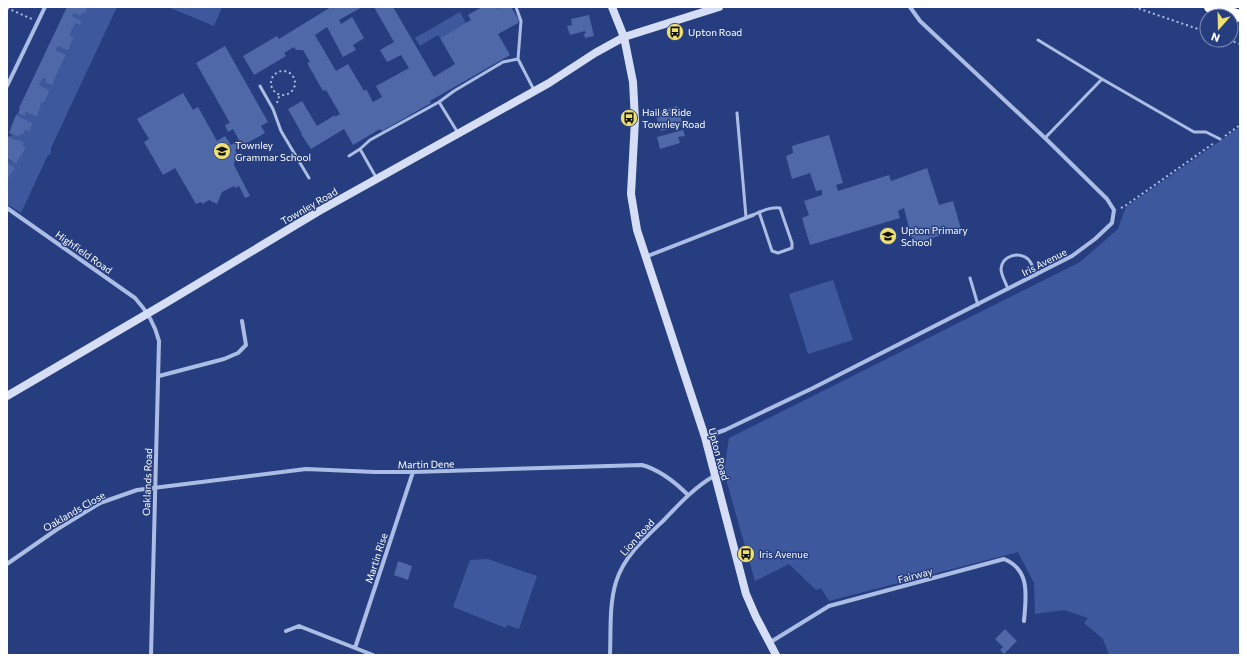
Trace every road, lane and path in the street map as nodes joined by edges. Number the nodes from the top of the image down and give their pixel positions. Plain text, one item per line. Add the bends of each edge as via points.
1 (45, 7) edge
2 (516, 7) edge
3 (612, 7) edge
4 (719, 7) edge
5 (910, 7) edge
6 (1134, 7) edge
7 (1210, 7) edge
8 (7, 8) edge
9 (1240, 16) edge
10 (38, 21) junction
11 (1199, 29) edge
12 (624, 37) junction
13 (1038, 40) dead end
14 (518, 59) junction
15 (274, 74) joint
16 (1102, 79) junction
17 (7, 86) edge
18 (260, 86) dead end
19 (534, 90) junction
20 (439, 102) junction
21 (737, 113) dead end
22 (1240, 125) edge
23 (458, 133) junction
24 (1045, 138) junction
25 (1220, 139) junction
26 (360, 149) junction
27 (348, 156) dead end
28 (309, 178) dead end
29 (377, 179) junction
30 (7, 208) edge
31 (1114, 210) junction
32 (759, 212) junction
33 (753, 215) joint
34 (746, 217) junction
35 (644, 257) junction
36 (1036, 275) junction
37 (970, 278) dead end
38 (1008, 289) junction
39 (978, 305) junction
40 (148, 313) junction
41 (242, 321) dead end
42 (159, 376) junction
43 (7, 396) edge
44 (705, 437) junction
45 (413, 472) junction
46 (714, 476) junction
47 (155, 487) junction
48 (688, 495) junction
49 (7, 564) edge
50 (1024, 621) dead end
51 (286, 631) dead end
52 (769, 643) junction
53 (355, 648) junction
54 (151, 655) edge
55 (373, 655) edge
56 (610, 655) edge
57 (776, 655) edge

1 - 10 street
2 - 14 lane via 521,21
3 - 12 street, Upton Road
4 - 12 street, Townley Road
5 - 24 street via 920,21
6 - 11 path
7 - 9 highway
8 - 10 path
10 - 17 street
12 - 19 street, Townley Road
12 - 35 street, Upton Road via 632,82 635,120 631,194 636,230
13 - 16 lane
14 - 19 lane
14 - 20 lane via 503,62
15 - 15 path via 272,86 275,91 280,94 292,91 295,86 292,74 286,71
16 - 24 lane
16 - 25 lane via 1194,132 1206,132
18 - 28 lane via 273,109 281,132
19 - 23 street, Townley Road
20 - 23 lane
20 - 26 lane via 370,140
21 - 34 lane
22 - 25 path
23 - 29 street, Townley Road
24 - 31 street via 1107,199
25 - 31 path via 1125,206
26 - 27 lane
26 - 29 lane
29 - 40 street, Townley Road
30 - 40 street, Highfield Road via 135,298
31 - 36 street, Iris Avenue via 1112,223 1095,240 1072,256
32 - 32 lane via 780,208 792,248 778,253 772,251
32 - 33 lane
33 - 34 street
34 - 35 street
35 - 44 street, Upton Road
36 - 38 street, Iris Avenue
36 - 38 lane via 1031,262 1027,259 1010,256 1003,262 1001,269
37 - 39 lane
38 - 39 street, Iris Avenue
39 - 44 street, Iris Avenue via 813,388
40 - 42 street, Oaklands Road via 160,341
40 - 43 street, Townley Road
41 - 42 street via 246,345 238,352 224,359
42 - 47 street, Oaklands Road
44 - 46 street, Upton Road
45 - 47 street, Martin Dene via 306,469
45 - 48 street, Martin Dene via 642,465 651,467 676,483
45 - 53 street, Martin Rise
46 - 48 street, Lion Road
46 - 52 street, Upton Road via 746,594
47 - 49 street, Oaklands Close via 137,490 100,503
47 - 54 street, Oaklands Road
48 - 56 street, Lion Road via 638,546 621,568 613,597
50 - 52 street, Fairway via 1024,577 1013,563 1004,560 829,606
51 - 53 street via 299,626
52 - 57 street, Upton Road
53 - 55 street

